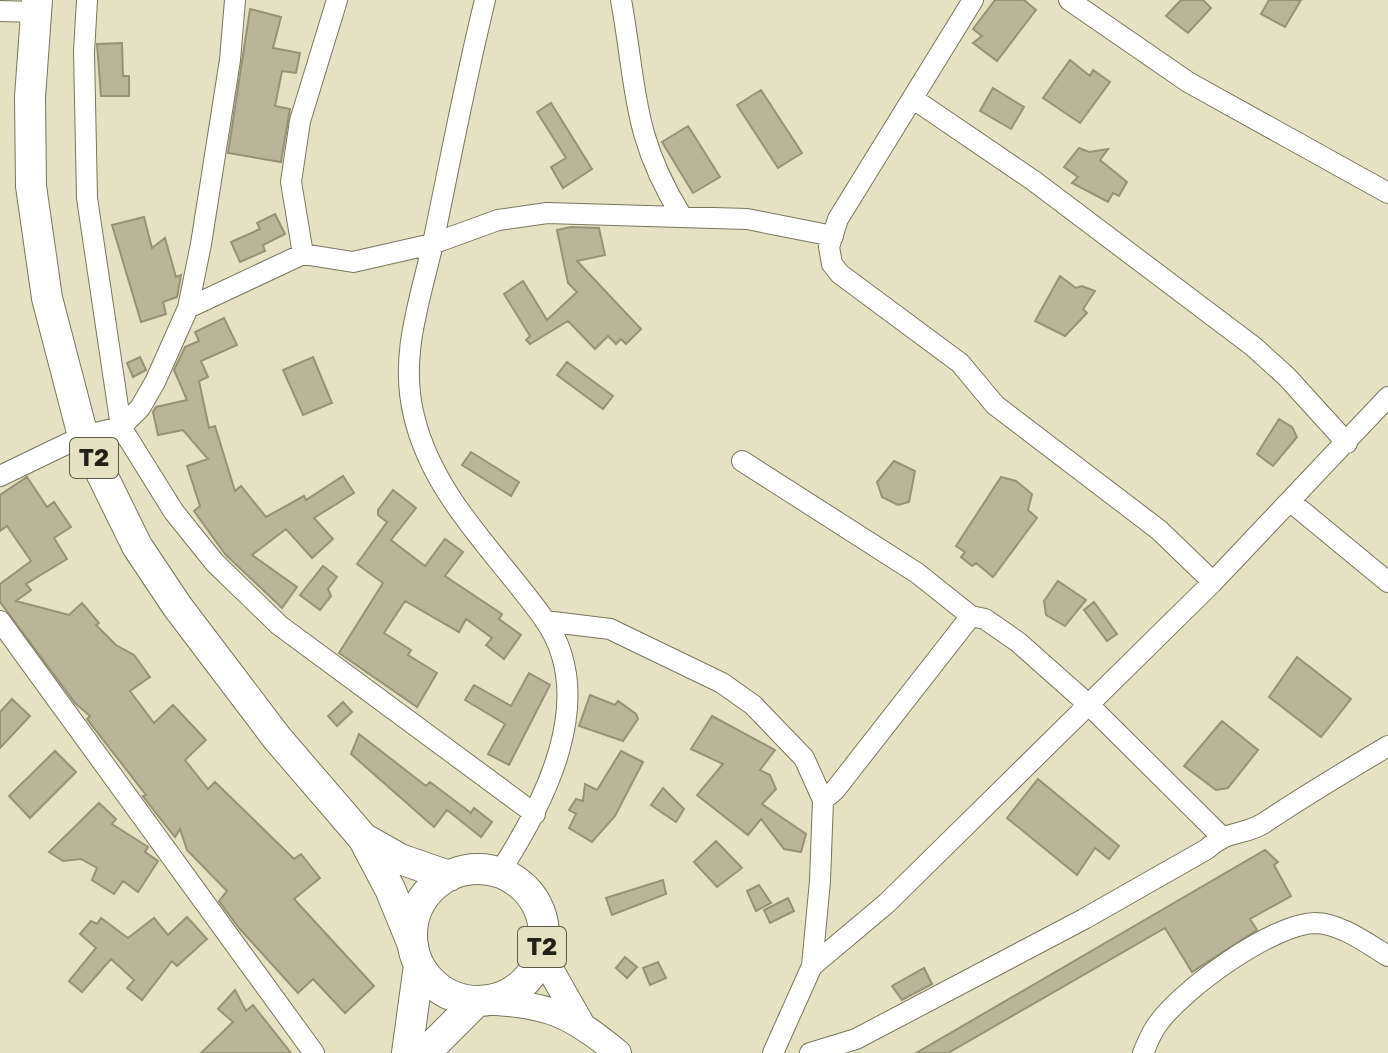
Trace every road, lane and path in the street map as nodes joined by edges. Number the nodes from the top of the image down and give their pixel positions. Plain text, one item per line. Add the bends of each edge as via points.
1 (87, 0) edge
2 (235, 0) edge
3 (337, 0) edge
4 (485, 0) edge
5 (621, 0) edge
6 (973, 0) edge
7 (1069, 0) edge
8 (37, 6) edge
9 (0, 11) edge
10 (915, 100) junction
11 (1388, 193) edge
12 (681, 215) junction
13 (833, 236) junction
14 (432, 244) junction
15 (303, 254) junction
16 (188, 308) junction
17 (1388, 397) edge
18 (121, 427) junction
19 (83, 436) junction
20 (1347, 443) junction
21 (742, 461) dead end
22 (0, 476) edge
23 (1291, 502) junction
24 (1213, 582) junction
25 (1388, 582) edge
26 (971, 616) junction
27 (0, 621) edge
28 (545, 621) junction
29 (1089, 705) junction
30 (1388, 746) edge
31 (823, 800) junction
32 (535, 814) junction
33 (1221, 836) junction
34 (363, 838) junction
35 (499, 873) junction
36 (449, 876) junction
37 (416, 955) junction
38 (542, 955) junction
39 (1388, 956) edge
40 (812, 966) junction
41 (481, 1001) junction
42 (580, 1022) junction
43 (862, 1046) edge
44 (314, 1053) edge
45 (407, 1053) edge
46 (425, 1053) edge
47 (618, 1053) edge
48 (773, 1053) edge
49 (810, 1053) edge
50 (1143, 1053) edge

1 - 18 street via 87,198
2 - 16 street via 213,176
3 - 15 street via 300,121 291,182
4 - 14 street
5 - 12 street via 640,128 650,159
6 - 10 street
7 - 11 street via 1188,82
8 - 9 street
8 - 19 highway, T2 via 31,186 47,298
10 - 13 street via 838,219
10 - 20 street via 1034,181 1254,347
12 - 13 street via 747,219
12 - 14 street via 547,213 498,220
13 - 24 street via 832,264 840,274 960,363 995,405 1159,530
14 - 15 street via 353,262
14 - 28 street via 408,341 414,416 466,523
15 - 16 street
16 - 18 street via 155,382
17 - 20 street
18 - 19 street
18 - 32 street via 174,512 215,563 279,625
19 - 22 street
19 - 34 highway, T2 via 137,546 177,606 277,738
20 - 23 street
21 - 26 street via 917,573
23 - 24 street
23 - 25 street
24 - 29 street
26 - 29 street via 985,619 1018,642
26 - 31 street
27 - 44 street
28 - 31 street via 610,629 722,683 753,705 804,758
28 - 32 street via 557,643 566,698 555,767
29 - 33 street
29 - 40 street via 887,903
30 - 33 street via 1261,825
31 - 40 street
32 - 35 street
33 - 43 street via 1207,849
34 - 36 highway, T2 via 400,859
34 - 37 highway, T2
35 - 36 highway, T2 via 474,869
35 - 38 highway, T2 via 521,885 537,905 544,930
36 - 37 highway via 420,904 413,924
37 - 41 highway, T2 via 442,991
37 - 45 highway
38 - 41 highway, T2 via 530,977 510,993
38 - 42 main road
39 - 50 street via 1340,930 1318,923 1299,925 1267,940 1179,1000 1156,1026
40 - 48 street
41 - 42 main road via 546,1007
41 - 46 highway, T2
42 - 47 main road
43 - 49 street

